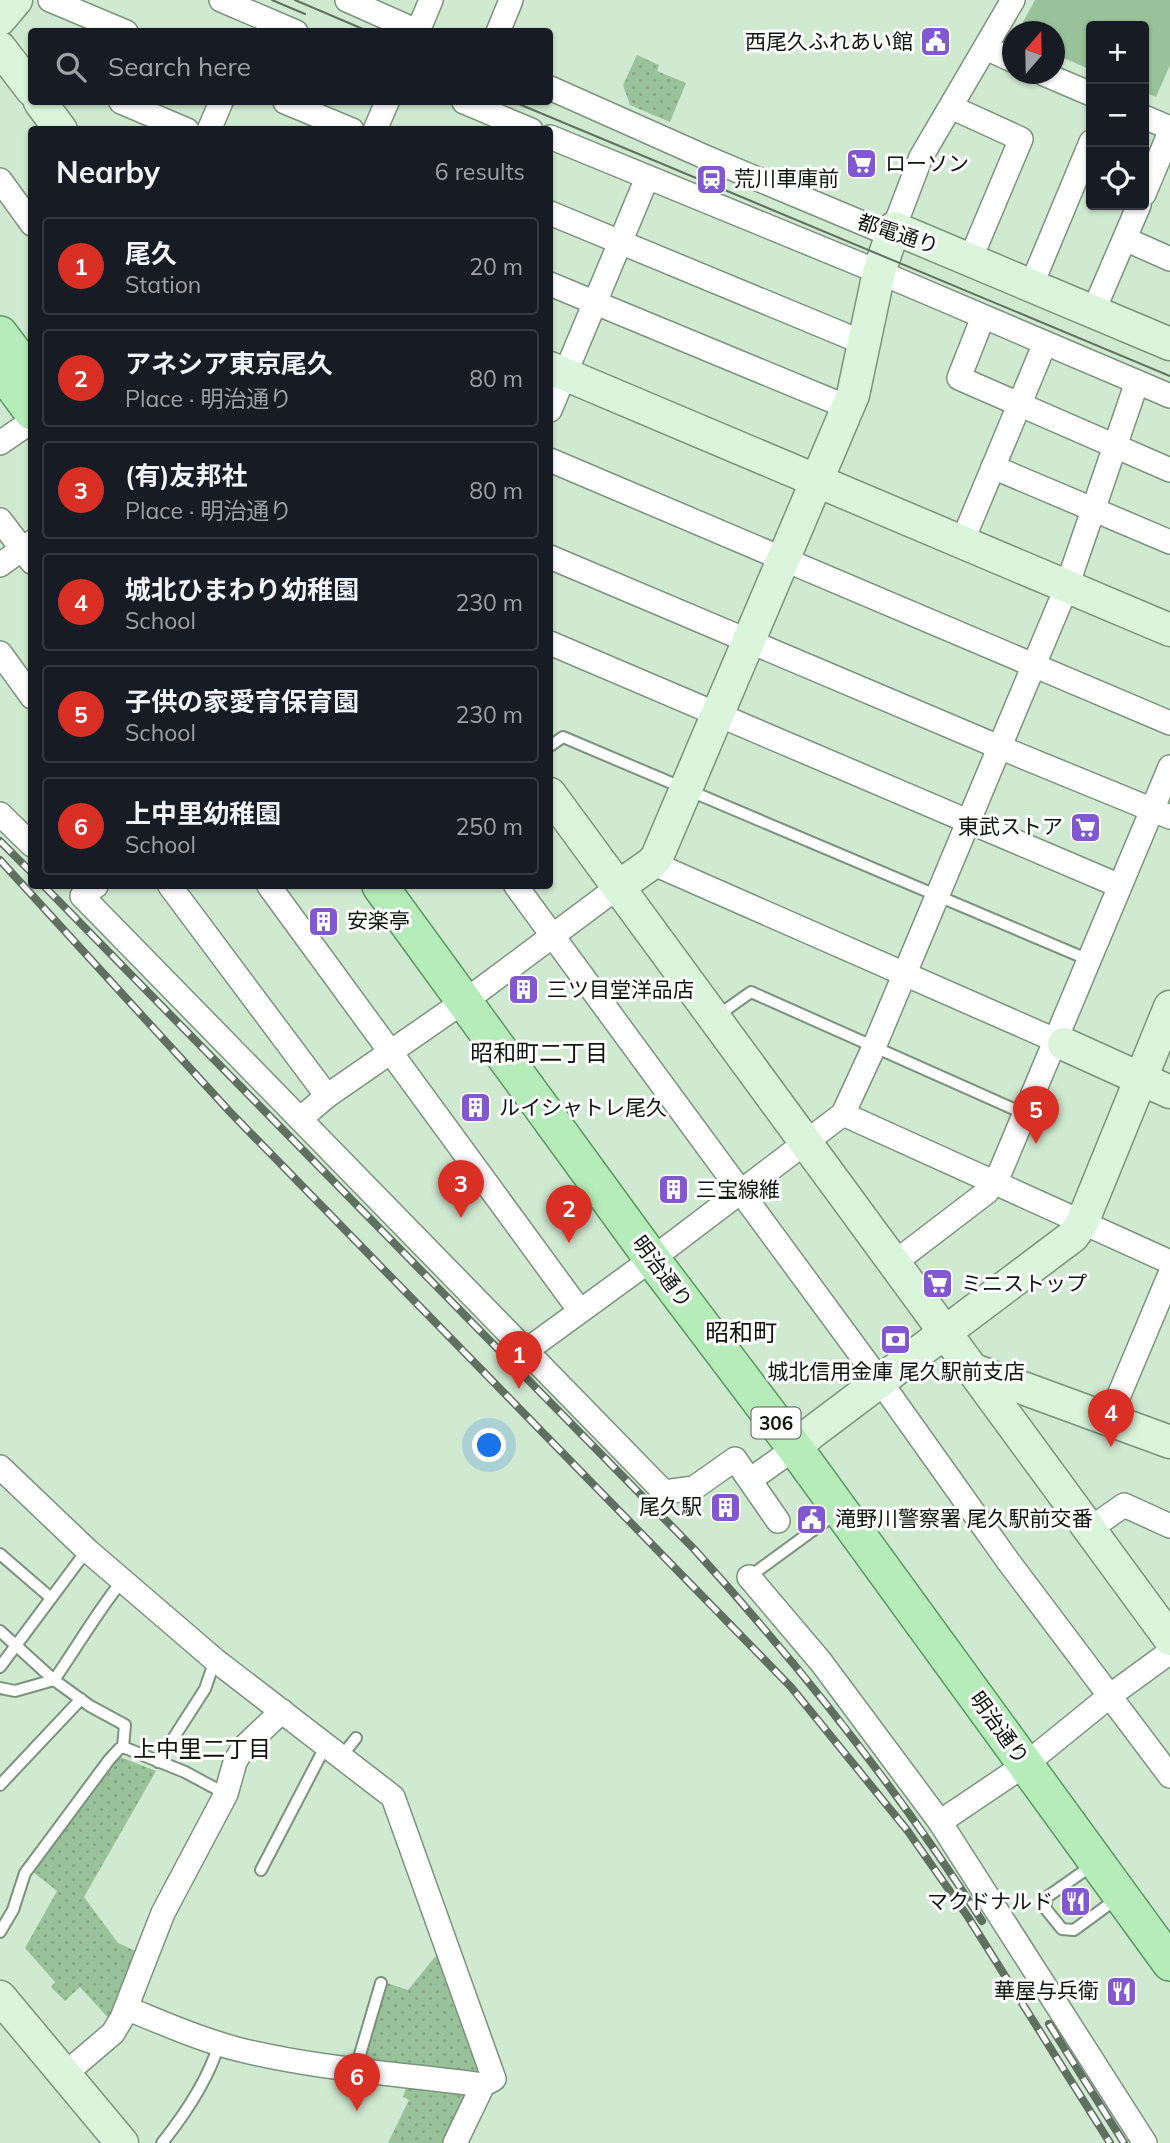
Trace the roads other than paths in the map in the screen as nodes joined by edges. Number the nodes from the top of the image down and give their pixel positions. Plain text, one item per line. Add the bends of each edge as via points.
1 (16, 0) edge
2 (50, 0) edge
3 (221, 0) edge
4 (347, 0) edge
5 (430, 0) edge
6 (511, 0) edge
7 (1013, 0) edge
8 (0, 19) edge
9 (253, 23) edge
10 (116, 28) edge
11 (277, 28) edge
12 (412, 28) edge
13 (420, 28) edge
14 (500, 28) edge
15 (986, 48) junction
16 (1002, 55) edge
17 (12, 56) edge
18 (28, 83) edge
19 (1065, 83) edge
20 (553, 89) edge
21 (1086, 92) edge
22 (42, 105) edge
23 (128, 105) edge
24 (220, 105) edge
25 (292, 105) edge
26 (386, 105) edge
27 (471, 105) edge
28 (951, 107) junction
29 (1149, 120) edge
30 (58, 126) edge
31 (178, 126) edge
32 (211, 126) edge
33 (342, 126) edge
34 (377, 126) edge
35 (521, 126) edge
36 (1170, 130) edge
37 (553, 138) edge
38 (1089, 147) edge
39 (647, 178) junction
40 (0, 180) edge
41 (1149, 182) edge
42 (1137, 210) edge
43 (553, 214) edge
44 (28, 218) edge
45 (892, 232) junction
46 (1125, 239) junction
47 (620, 242) junction
48 (1170, 258) edge
49 (970, 260) junction
50 (879, 272) junction
51 (553, 285) edge
52 (1031, 286) junction
53 (594, 303) junction
54 (1093, 312) junction
55 (983, 317) junction
56 (0, 334) edge
57 (1045, 343) junction
58 (864, 344) junction
59 (1170, 344) edge
60 (0, 369) edge
61 (28, 371) edge
62 (557, 371) edge
63 (1137, 382) junction
64 (553, 393) edge
65 (1170, 396) edge
66 (1019, 404) junction
67 (28, 407) edge
68 (848, 407) junction
69 (28, 424) edge
70 (0, 443) edge
71 (1115, 447) junction
72 (553, 461) edge
73 (993, 467) junction
74 (1170, 470) edge
75 (816, 480) junction
76 (1093, 510) junction
77 (0, 520) edge
78 (962, 542) junction
79 (1170, 542) edge
80 (28, 551) edge
81 (553, 558) edge
82 (782, 558) junction
83 (0, 565) edge
84 (1067, 586) junction
85 (1170, 630) edge
86 (747, 640) junction
87 (553, 644) edge
88 (0, 653) edge
89 (1034, 665) junction
90 (28, 691) edge
91 (715, 714) junction
92 (1170, 723) edge
93 (553, 744) edge
94 (999, 747) junction
95 (1170, 767) edge
96 (684, 790) junction
97 (553, 798) edge
98 (1161, 813) edge
99 (0, 814) edge
100 (968, 821) junction
101 (28, 841) edge
102 (652, 863) junction
103 (1120, 886) junction
104 (618, 887) junction
105 (83, 889) edge
106 (172, 889) edge
107 (271, 889) edge
108 (383, 889) edge
109 (406, 889) edge
110 (518, 889) edge
111 (937, 896) junction
112 (553, 935) junction
113 (1089, 960) junction
114 (904, 974) junction
115 (473, 995) junction
116 (1170, 1007) edge
117 (714, 1018) junction
118 (1060, 1042) junction
119 (874, 1047) junction
120 (391, 1052) junction
121 (1140, 1078) junction
122 (1170, 1092) edge
123 (327, 1097) junction
124 (843, 1114) junction
125 (1025, 1114) junction
126 (300, 1119) junction
127 (804, 1143) junction
128 (993, 1183) junction
129 (740, 1193) junction
130 (1082, 1223) junction
131 (661, 1253) junction
132 (1170, 1262) edge
133 (894, 1263) junction
134 (1170, 1274) edge
135 (580, 1311) junction
136 (946, 1333) junction
137 (527, 1349) junction
138 (971, 1369) junction
139 (880, 1381) junction
140 (1109, 1419) junction
141 (802, 1441) junction
142 (1170, 1442) edge
143 (0, 1467) edge
144 (750, 1480) junction
145 (827, 1520) dead end
146 (778, 1521) dead end
147 (1170, 1526) edge
148 (1090, 1530) junction
149 (87, 1550) junction
150 (0, 1555) edge
151 (749, 1577) joint
152 (122, 1581) junction
153 (51, 1598) junction
154 (0, 1631) edge
155 (1170, 1639) edge
156 (16, 1644) junction
157 (1170, 1652) edge
158 (215, 1660) junction
159 (0, 1667) edge
160 (54, 1680) junction
161 (0, 1688) edge
162 (1111, 1695) junction
163 (81, 1699) junction
164 (282, 1711) junction
165 (356, 1738) dead end
166 (123, 1747) junction
167 (334, 1751) junction
168 (1034, 1758) junction
169 (158, 1762) junction
170 (1170, 1776) edge
171 (0, 1785) edge
172 (226, 1794) junction
173 (940, 1822) junction
174 (1097, 1863) junction
175 (261, 1870) dead end
176 (1121, 1896) junction
177 (1170, 1928) edge
178 (0, 1932) edge
179 (1170, 1963) edge
180 (381, 1983) dead end
181 (0, 1997) edge
182 (126, 2008) junction
183 (219, 2044) junction
184 (356, 2068) junction
185 (65, 2074) junction
186 (483, 2085) junction
187 (122, 2143) edge
188 (162, 2143) edge
189 (455, 2143) edge
190 (1145, 2143) edge

1 - 8 street
2 - 10 street
3 - 9 street
4 - 12 street
5 - 13 street
6 - 14 street
7 - 15 street
9 - 11 street
15 - 16 street
15 - 28 street
17 - 18 street
19 - 21 street
20 - 45 street, 都電通り
22 - 30 street
23 - 31 street
24 - 32 street
25 - 33 street
26 - 34 street
27 - 35 street
28 - 45 street via 921,157
28 - 49 street via 1021,139
29 - 36 street
36 - 41 street
37 - 39 street, 都電通り
38 - 52 street
39 - 47 street
39 - 50 street, 都電通り
40 - 44 street
42 - 46 street
43 - 47 street
45 - 49 street, 都電通り
45 - 50 street
46 - 48 street
46 - 54 street
47 - 53 street
47 - 58 street
49 - 52 street, 都電通り
50 - 55 street, 都電通り
50 - 58 street
51 - 53 street
52 - 54 street, 都電通り
53 - 62 street
53 - 68 street
54 - 59 street, 都電通り
55 - 57 street, 都電通り
55 - 66 street via 959,378
56 - 61 main road
57 - 63 street, 都電通り
57 - 66 street
58 - 68 street
60 - 67 main road
62 - 64 street
62 - 75 street
63 - 65 street, 都電通り
63 - 71 street
66 - 71 street
66 - 73 street
68 - 75 street
69 - 70 street
71 - 74 street
71 - 76 street
72 - 82 street
73 - 76 street
73 - 78 street
75 - 78 street
75 - 82 street
76 - 79 street
76 - 84 street
77 - 80 street
78 - 84 street
80 - 83 street
81 - 86 street
82 - 86 street
82 - 89 street
84 - 85 street
84 - 89 street
86 - 91 street
86 - 94 street
87 - 91 street
88 - 90 street
89 - 92 street
89 - 94 street
91 - 96 street
91 - 100 street
93 - 96 lane via 563,737
94 - 98 street
94 - 100 street
95 - 98 street
96 - 102 street
96 - 111 lane
97 - 104 street
98 - 103 street
99 - 101 street
100 - 103 street
100 - 111 street
102 - 104 street
102 - 114 street
103 - 113 street
104 - 112 street
104 - 117 street
105 - 126 street
106 - 123 street
107 - 120 street
108 - 115 main road, 明治通り / 306
109 - 115 main road, 明治通り / 306
110 - 112 street
111 - 113 lane
111 - 114 street
112 - 115 street
112 - 129 street
113 - 118 street
114 - 118 street
114 - 119 street
115 - 120 street
115 - 131 main road, 明治通り / 306
116 - 121 street
117 - 119 lane via 751,992
117 - 127 street
118 - 121 street
118 - 125 street
119 - 124 street
119 - 125 lane
120 - 123 street
120 - 135 street
121 - 122 street
121 - 130 street
123 - 126 street
124 - 127 street
124 - 128 street
125 - 128 street
126 - 137 street
127 - 129 street
127 - 133 street
128 - 130 street
128 - 133 street
129 - 131 street
129 - 139 street
130 - 132 street
130 - 136 street via 1073,1236
131 - 135 street
131 - 141 main road, 明治通り / 306
133 - 136 street
134 - 140 street
135 - 137 street
136 - 138 street
136 - 139 street
137 - 144 street via 664,1492 694,1488 735,1459
138 - 140 street
138 - 148 street
139 - 141 street
139 - 162 street via 1008,1561
140 - 142 street
141 - 144 street
141 - 168 main road, 明治通り / 306
143 - 149 street
144 - 146 street
145 - 151 lane
147 - 148 street via 1124,1505
148 - 155 street
149 - 152 street
149 - 153 lane
150 - 153 lane
151 - 173 street via 846,1695
152 - 158 street
152 - 160 lane
153 - 156 lane
154 - 156 lane
156 - 159 lane
156 - 160 lane
157 - 162 street
158 - 164 street
158 - 169 lane via 205,1689
160 - 161 lane via 15,1691
160 - 163 lane
162 - 168 street
162 - 170 street
163 - 166 lane via 125,1725
163 - 171 lane
164 - 167 street
164 - 172 street via 243,1748
165 - 167 lane
166 - 169 lane
166 - 178 lane via 108,1760 25,1873
167 - 175 lane
167 - 186 street via 393,1797 494,2079
168 - 173 street
168 - 174 main road, 明治通り / 306
168 - 177 main road, 明治通り / 306
169 - 172 lane
172 - 182 street via 163,1913
173 - 190 street
174 - 176 main road, 明治通り / 306
174 - 176 lane via 1047,1897 1045,1908 1062,1929 1074,1930
176 - 179 main road, 明治通り / 306
180 - 184 lane
181 - 185 street
182 - 183 street
182 - 185 street via 113,2033
183 - 184 street
183 - 188 lane via 201,2085
184 - 186 street
185 - 187 street
186 - 189 street

